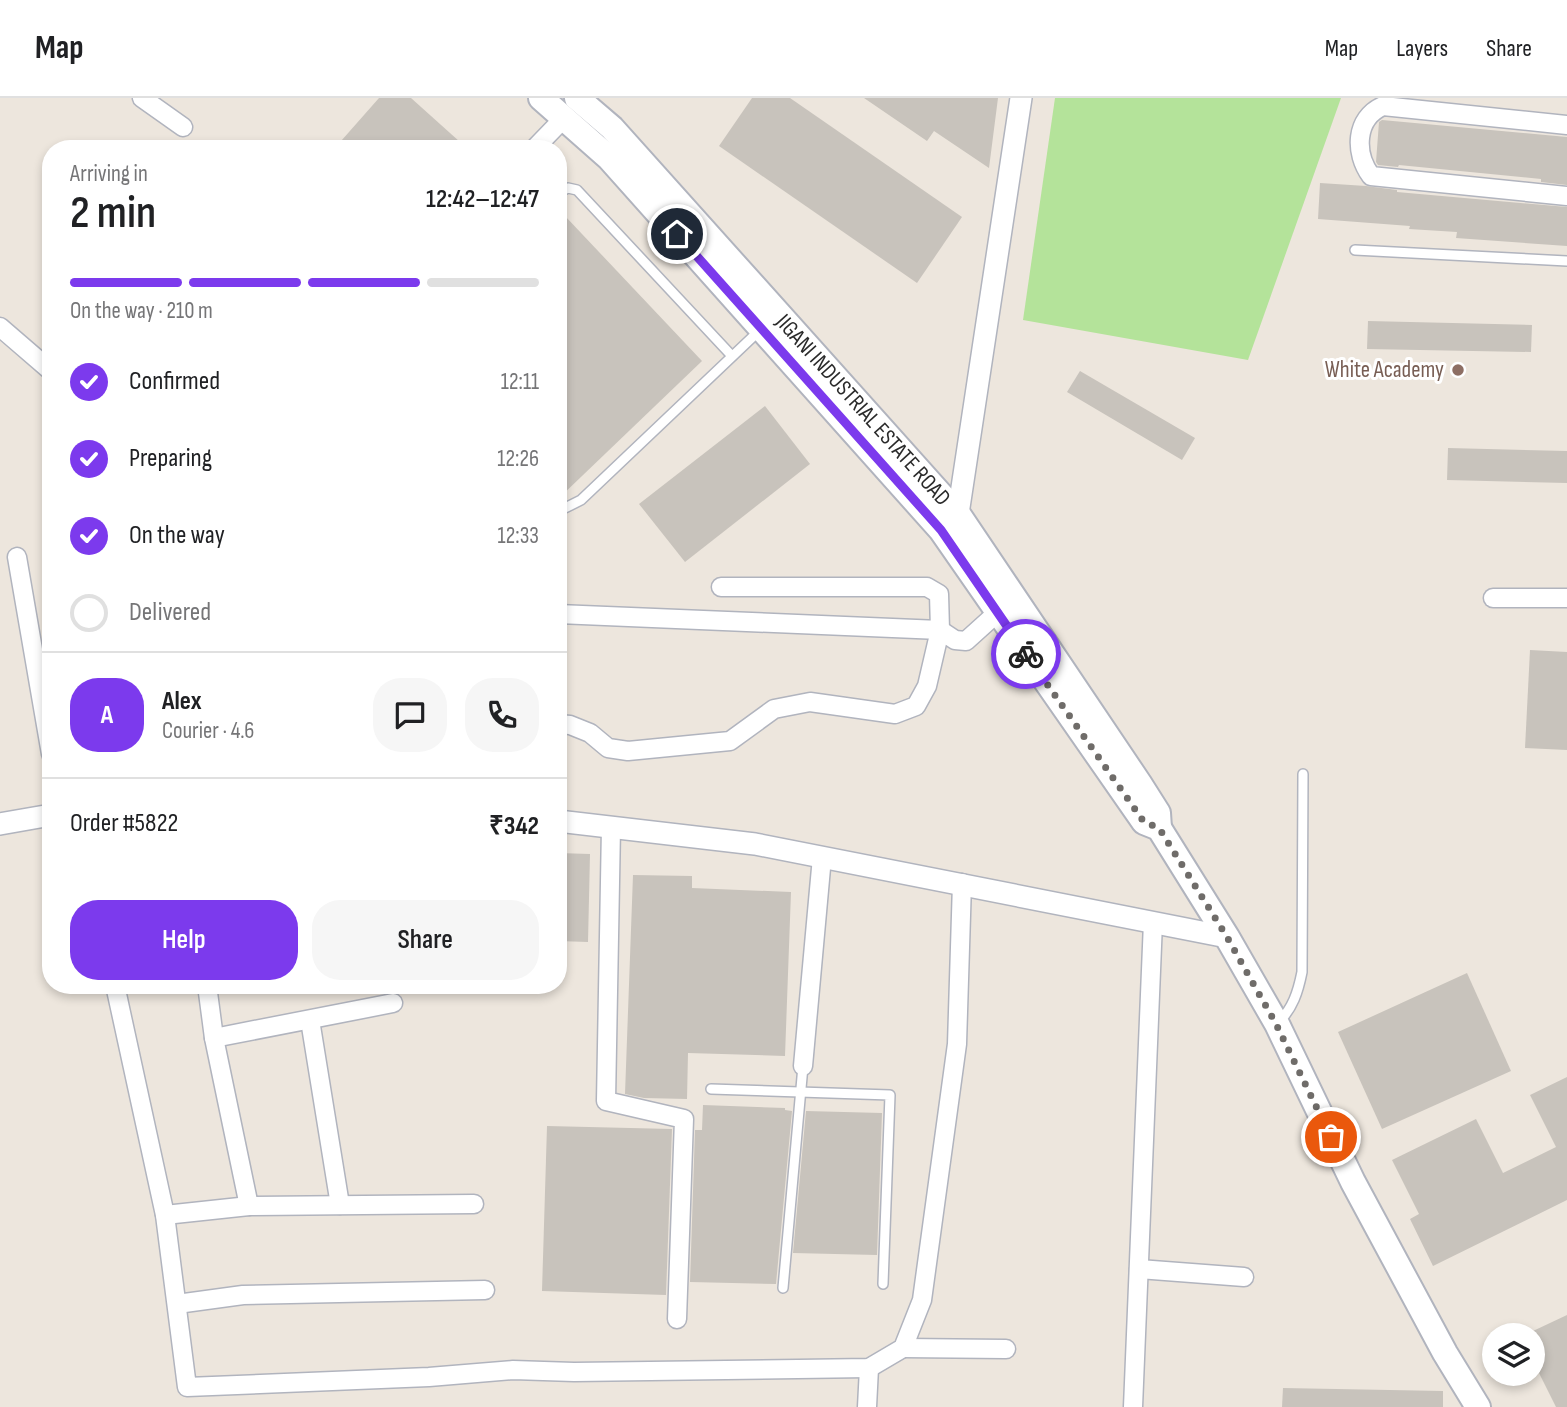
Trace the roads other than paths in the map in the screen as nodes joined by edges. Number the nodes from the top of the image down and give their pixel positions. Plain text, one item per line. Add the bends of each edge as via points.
1 (142, 98) edge
2 (541, 98) edge
3 (577, 98) edge
4 (1021, 98) edge
5 (563, 119) junction
6 (1567, 125) edge
7 (183, 127) dead end
8 (543, 140) edge
9 (567, 188) edge
10 (1567, 196) edge
11 (1356, 250) dead end
12 (1567, 261) edge
13 (0, 327) edge
14 (761, 329) junction
15 (732, 356) junction
16 (42, 363) edge
17 (567, 507) edge
18 (949, 522) junction
19 (17, 557) dead end
20 (721, 587) dead end
21 (1493, 598) dead end
22 (1567, 598) edge
23 (997, 613) junction
24 (567, 614) edge
25 (940, 630) junction
26 (42, 702) edge
27 (567, 725) edge
28 (1303, 774) dead end
29 (42, 817) edge
30 (567, 822) edge
31 (0, 824) edge
32 (611, 827) junction
33 (1159, 828) junction
34 (821, 857) junction
35 (962, 883) junction
36 (1153, 922) junction
37 (1227, 937) junction
38 (117, 994) edge
39 (208, 994) edge
40 (393, 1003) dead end
41 (310, 1020) junction
42 (1276, 1024) junction
43 (215, 1038) junction
44 (803, 1066) joint
45 (711, 1088) dead end
46 (801, 1094) junction
47 (474, 1204) dead end
48 (340, 1205) junction
49 (249, 1206) junction
50 (165, 1215) junction
51 (1139, 1269) junction
52 (1244, 1277) dead end
53 (883, 1284) dead end
54 (783, 1288) dead end
55 (485, 1290) dead end
56 (177, 1304) junction
57 (677, 1319) dead end
58 (904, 1348) junction
59 (1006, 1349) dead end
60 (869, 1368) junction
61 (867, 1407) edge
62 (1133, 1407) edge
63 (1478, 1407) edge

1 - 7 street
2 - 5 main road, JIGANI INDUSTRIAL ESTATE ROAD
3 - 18 main road, JIGANI INDUSTRIAL ESTATE ROAD via 612,128
4 - 18 street
5 - 8 street
5 - 14 main road, JIGANI INDUSTRIAL ESTATE ROAD via 608,158
6 - 10 street via 1383,106 1363,122 1359,151 1371,176
9 - 15 lane via 577,190
11 - 12 lane
13 - 16 street
14 - 15 lane
14 - 18 main road, JIGANI INDUSTRIAL ESTATE ROAD
15 - 17 lane via 581,500
18 - 23 main road, JIGANI INDUSTRIAL ESTATE ROAD
18 - 33 main road, JIGANI INDUSTRIAL ESTATE ROAD via 1139,783 1157,813
19 - 26 street
20 - 25 street via 928,587 939,594
21 - 22 street
23 - 25 street via 966,641
23 - 33 main road, JIGANI INDUSTRIAL ESTATE ROAD via 1144,822
24 - 25 street
25 - 27 street via 927,686 916,706 895,714 810,702 774,709 730,741 628,751 608,748 590,733
28 - 42 lane via 1303,972 1297,996
29 - 31 street
30 - 32 street
32 - 34 street via 755,844
32 - 57 street via 606,1101 684,1119
33 - 37 main road, JIGANI INDUSTRIAL ESTATE ROAD
34 - 35 street
34 - 44 street
35 - 36 street
35 - 58 street via 957,1044 922,1300
36 - 37 street
36 - 51 street
37 - 42 main road, JIGANI INDUSTRIAL ESTATE ROAD
38 - 50 street
39 - 43 street
40 - 41 street
41 - 43 street
41 - 48 street
42 - 63 main road, JIGANI INDUSTRIAL ESTATE ROAD via 1353,1182
43 - 49 street
44 - 46 lane
45 - 46 lane
46 - 53 lane via 891,1096
46 - 54 lane
47 - 48 street
48 - 49 street
49 - 50 street
50 - 56 street
51 - 52 street
51 - 62 street
55 - 56 street via 243,1295
56 - 60 street via 187,1387 513,1370
58 - 59 street
58 - 60 street
60 - 61 street

